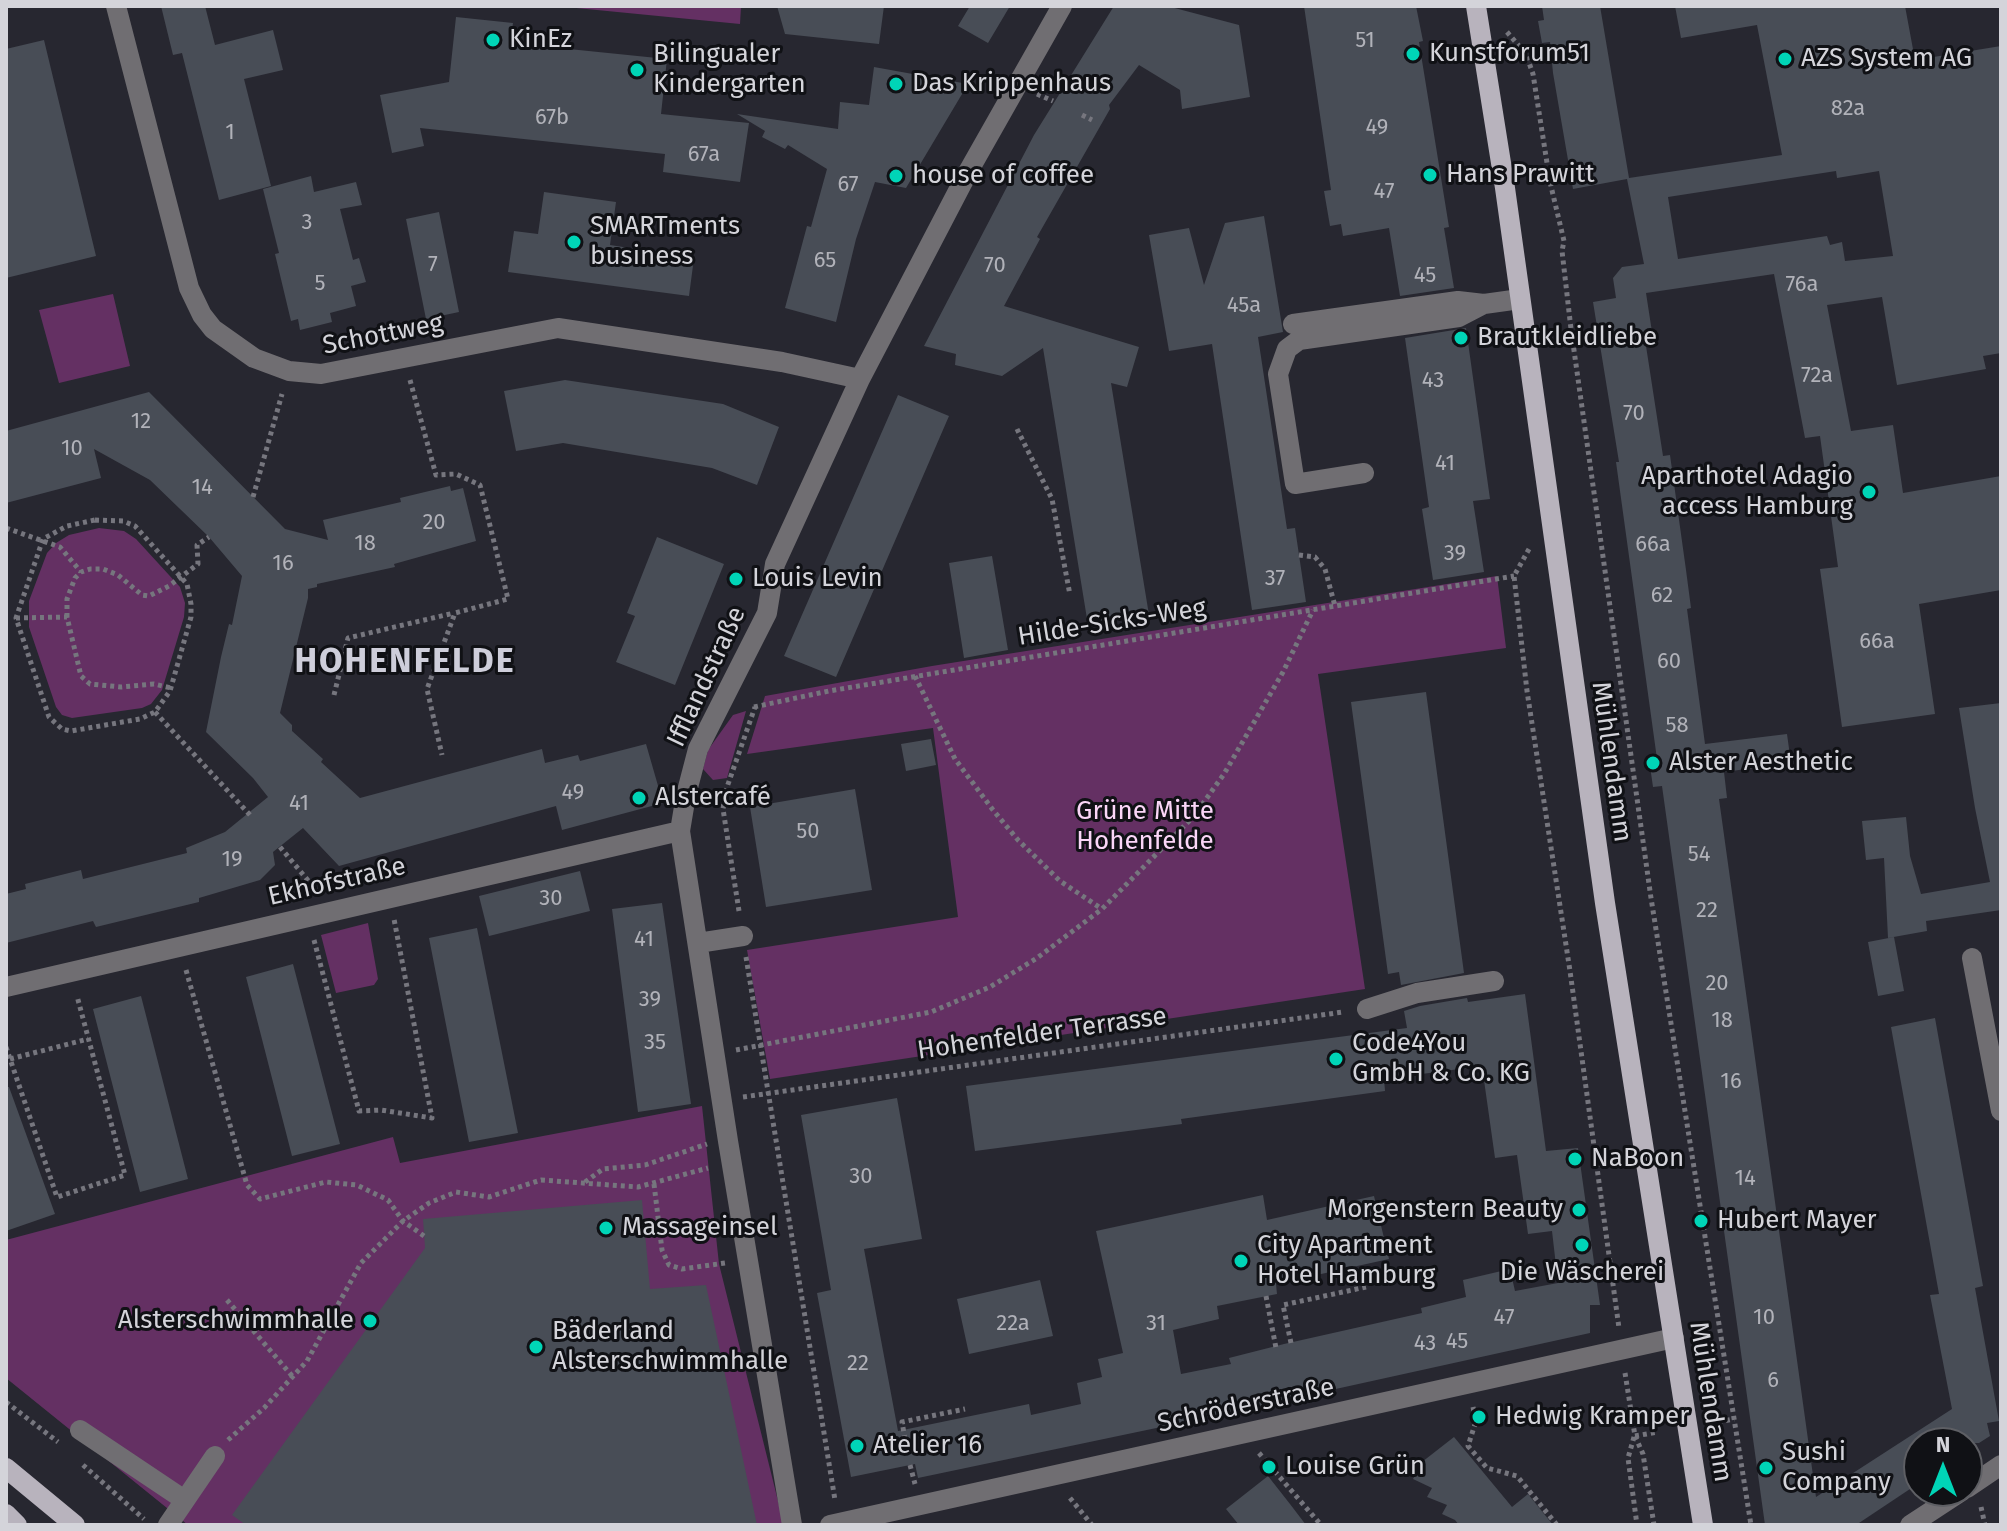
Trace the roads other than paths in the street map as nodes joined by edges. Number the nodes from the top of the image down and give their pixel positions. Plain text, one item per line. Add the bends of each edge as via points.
1 (116, 6) edge
2 (1062, 6) edge
3 (1476, 6) edge
4 (1520, 299) junction
5 (1484, 304) junction
6 (1293, 324) dead end
7 (860, 379) junction
8 (1364, 473) dead end
9 (680, 831) junction
10 (743, 936) road end
11 (698, 943) junction
12 (1972, 958) dead end
13 (1494, 981) dead end
14 (6, 987) edge
15 (1367, 1009) road end
16 (2001, 1111) edge
17 (1674, 1338) junction
18 (80, 1430) dead end
19 (215, 1456) road end
20 (2001, 1465) edge
21 (6, 1468) edge
22 (1983, 1477) edge
23 (183, 1499) junction
24 (1937, 1507) edge
25 (6, 1514) edge
26 (835, 1524) edge
27 (17, 1525) edge
28 (75, 1525) edge
29 (168, 1525) edge
30 (792, 1525) edge
31 (1703, 1525) edge
32 (1910, 1525) edge

1 - 7 street, Schottweg via 195,302 213,329 254,358 289,371 321,374 558,328
2 - 7 street, Ifflandstraße
3 - 4 main road, Mühlendamm
4 - 5 street
4 - 17 main road, Mühlendamm via 1605,903
5 - 6 street via 1458,301
5 - 8 street via 1459,317 1299,340 1287,349 1278,374 1295,484
7 - 9 street, Ifflandstraße via 775,564 767,613 698,749
9 - 11 street, Ifflandstraße
9 - 14 street, Ekhofstraße
10 - 11 street
11 - 30 street, Ifflandstraße
12 - 16 street
13 - 15 street via 1417,993
17 - 26 street, Schröderstraße
17 - 31 main road, Mühlendamm
18 - 23 street
19 - 23 street
20 - 22 street
21 - 28 main road
23 - 29 street
24 - 32 street
25 - 27 main road

